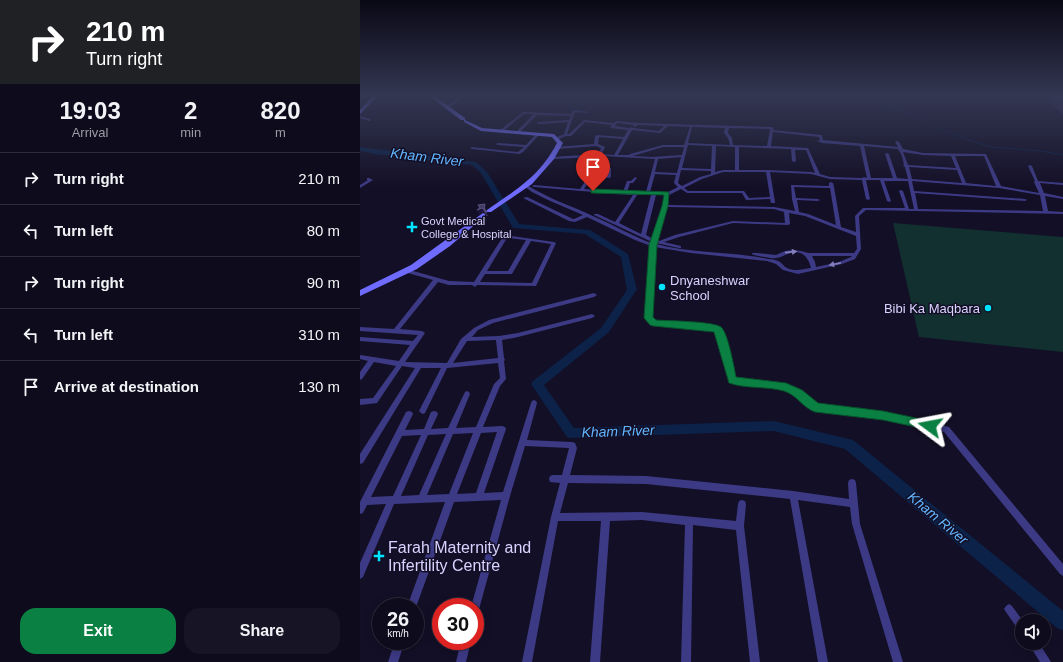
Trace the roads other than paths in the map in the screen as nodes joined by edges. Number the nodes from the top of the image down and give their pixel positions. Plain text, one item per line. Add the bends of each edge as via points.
1 (476, 126) edge
2 (507, 126) edge
3 (524, 126) edge
4 (569, 126) edge
5 (579, 126) edge
6 (613, 126) edge
7 (635, 126) edge
8 (666, 126) joint
9 (691, 126) junction
10 (727, 127) junction
11 (632, 128) junction
12 (772, 130) junction
13 (501, 131) junction
14 (518, 132) junction
15 (538, 134) junction
16 (565, 135) junction
17 (625, 138) junction
18 (556, 139) junction
19 (897, 142) dead end
20 (498, 144) dead end
21 (596, 145) junction
22 (686, 145) junction
23 (714, 145) junction
24 (862, 145) junction
25 (527, 146) junction
26 (735, 146) junction
27 (768, 147) junction
28 (472, 148) dead end
29 (557, 148) junction
30 (793, 148) junction
31 (900, 149) junction
32 (887, 154) dead end
33 (953, 154) junction
34 (600, 156) junction
35 (615, 156) junction
36 (624, 156) junction
37 (683, 156) junction
38 (657, 157) junction
39 (552, 158) junction
40 (794, 161) dead end
41 (905, 166) junction
42 (1030, 166) dead end
43 (592, 167) junction
44 (958, 169) junction
45 (679, 171) junction
46 (736, 171) junction
47 (768, 171) junction
48 (713, 172) junction
49 (653, 173) junction
50 (818, 175) junction
51 (586, 176) junction
52 (634, 178) dead end
53 (830, 178) junction
54 (864, 178) junction
55 (869, 178) junction
56 (368, 179) dead end
57 (881, 179) junction
58 (895, 179) junction
59 (910, 180) junction
60 (1036, 182) junction
61 (964, 184) junction
62 (1063, 184) edge
63 (530, 185) junction
64 (360, 187) edge
65 (680, 187) junction
66 (832, 187) junction
67 (999, 187) junction
68 (581, 190) junction
69 (901, 190) dead end
70 (913, 192) junction
71 (625, 193) junction
72 (636, 193) junction
73 (648, 193) junction
74 (654, 193) junction
75 (667, 194) junction
76 (1042, 194) junction
77 (525, 198) dead end
78 (772, 198) junction
79 (1063, 198) edge
80 (794, 199) junction
81 (868, 199) dead end
82 (818, 200) dead end
83 (1025, 200) dead end
84 (888, 201) dead end
85 (665, 206) junction
86 (774, 208) junction
87 (907, 209) junction
88 (916, 209) junction
89 (786, 210) junction
90 (797, 212) junction
91 (1046, 213) junction
92 (1063, 213) edge
93 (586, 215) junction
94 (616, 224) junction
95 (839, 228) junction
96 (858, 235) junction
97 (643, 236) junction
98 (530, 240) junction
99 (656, 243) junction
100 (855, 254) junction
101 (808, 255) junction
102 (778, 257) junction
103 (778, 263) junction
104 (813, 267) junction
105 (406, 271) junction
106 (483, 272) junction
107 (436, 280) junction
108 (475, 284) junction
109 (360, 293) edge
110 (594, 295) dead end
111 (592, 316) dead end
112 (360, 329) edge
113 (396, 331) junction
114 (498, 338) junction
115 (360, 339) edge
116 (465, 339) junction
117 (415, 343) junction
118 (360, 357) edge
119 (372, 360) junction
120 (502, 360) junction
121 (400, 364) junction
122 (447, 365) junction
123 (419, 366) junction
124 (360, 377) edge
125 (467, 394) dead end
126 (360, 402) edge
127 (534, 403) dead end
128 (423, 411) dead end
129 (409, 414) dead end
130 (434, 414) dead end
131 (479, 429) junction
132 (451, 431) junction
133 (426, 432) junction
134 (400, 433) junction
135 (522, 443) junction
136 (360, 461) edge
137 (553, 479) dead end
138 (565, 479) junction
139 (852, 483) dead end
140 (793, 495) junction
141 (506, 496) junction
142 (479, 497) junction
143 (451, 498) junction
144 (421, 499) junction
145 (394, 500) junction
146 (365, 501) junction
147 (742, 504) dead end
148 (854, 504) junction
149 (360, 510) edge
150 (606, 516) junction
151 (554, 517) junction
152 (688, 521) junction
153 (740, 526) junction
154 (1063, 571) edge
155 (360, 574) edge
156 (415, 598) edge
157 (478, 598) edge
158 (1009, 609) dead end
159 (1015, 618) edge
160 (397, 650) edge
161 (464, 650) edge
162 (1038, 650) edge
163 (392, 662) edge
164 (461, 662) edge
165 (527, 662) edge
166 (595, 662) edge
167 (686, 662) edge
168 (755, 662) edge
169 (823, 662) edge
170 (898, 662) edge
171 (1046, 662) edge

1 - 13 street via 481,129
2 - 13 street
3 - 14 street
4 - 16 street
5 - 16 street via 570,135
6 - 11 street
7 - 11 street
8 - 9 street
8 - 11 street via 660,132
9 - 10 street
9 - 22 street
10 - 12 street
10 - 26 street via 726,133
11 - 17 street
12 - 24 street via 821,136 820,142
12 - 27 street
13 - 14 street
14 - 15 street
15 - 18 street via 554,136
15 - 25 street
16 - 18 street
17 - 21 street via 597,136
17 - 35 street
18 - 29 street via 560,143
19 - 31 street
20 - 25 street
21 - 29 street
21 - 34 street via 603,147
22 - 23 street
22 - 36 street via 662,146
22 - 37 street
23 - 26 street
23 - 48 street
24 - 31 street
24 - 55 street
25 - 28 street via 517,153
26 - 27 street
26 - 46 street
27 - 30 street
29 - 39 street
30 - 40 street
30 - 50 street via 807,149
31 - 33 street via 923,154
31 - 41 street
32 - 58 street
33 - 44 street
33 - 67 street via 985,156
34 - 35 street
34 - 39 street
34 - 43 street
35 - 36 street
36 - 38 street
37 - 38 street
37 - 45 street
38 - 49 street
39 - 63 street
41 - 44 street
41 - 59 street
42 - 60 street
43 - 51 street
43 - 51 street via 610,168 610,177
44 - 61 street
45 - 48 street
45 - 49 street
45 - 65 street via 676,183
46 - 47 street
46 - 48 street
47 - 50 street
47 - 78 street
48 - 65 street
49 - 73 street
50 - 53 street
51 - 68 street via 586,183
52 - 71 street via 632,182 628,182
53 - 54 street
53 - 66 street
54 - 55 street
54 - 81 street
55 - 57 street
56 - 64 street via 371,180
57 - 58 street
57 - 84 street
58 - 59 street
59 - 61 street
59 - 70 street
60 - 62 street
60 - 76 street
61 - 67 street
63 - 68 street
63 - 93 street via 539,195
63 - 94 street via 542,194
63 - 105 street via 512,194 447,244
65 - 75 street
65 - 78 street via 687,192 743,192 748,199
66 - 80 street via 792,186
66 - 95 street
67 - 76 street
68 - 71 street
69 - 87 street
70 - 83 street
70 - 88 street
71 - 72 street
72 - 73 street
72 - 94 street
73 - 74 street
74 - 75 street
74 - 97 street
75 - 85 street
76 - 79 street
76 - 91 street
77 - 93 street via 571,220 575,221
78 - 86 street
80 - 82 street
80 - 90 street
85 - 86 street
85 - 99 street
86 - 89 street
87 - 88 street
87 - 96 street via 865,209 857,216
88 - 91 street
89 - 90 street
89 - 99 street via 788,224 733,222
90 - 95 street
91 - 92 street
93 - 99 street via 635,239
94 - 97 street
95 - 96 street
96 - 100 street via 859,249
97 - 99 street
98 - 106 street via 510,273
98 - 106 street via 506,236
98 - 108 street via 554,243 534,285
99 - 102 street
99 - 103 street via 685,252 755,258
99 - 154 street via 649,318 653,323 718,329 732,380 786,387 799,393 815,408 883,415 946,429
100 - 101 street
100 -> 104 street via 853,258 840,263
102 -> 101 street via 792,251
101 - 104 street via 813,260
102 - 103 street
103 - 104 street via 791,271 804,271
105 - 107 street
105 - 109 street
106 - 108 street
107 - 108 street via 449,284
107 - 113 street
110 - 116 street via 491,321
111 - 114 street
112 - 113 street
113 - 117 street via 422,333
114 - 116 street
114 - 120 street
115 - 117 street
116 - 122 street
117 - 121 street
118 - 119 street
119 - 121 street
119 - 124 street
120 - 122 street
120 - 131 street via 503,379 497,384
121 - 123 street
121 - 126 street via 375,401
122 - 123 street
122 - 128 street
123 - 136 street
125 - 132 street
127 - 135 street
129 - 134 street
130 - 133 street
131 - 132 street
131 - 142 street via 502,430
131 - 143 street
132 - 133 street
132 - 144 street
133 - 134 street
133 - 145 street
134 - 146 street
135 - 138 street via 572,445
135 - 141 street
137 - 138 street
138 - 140 street via 646,480
138 - 151 street
139 - 148 street
140 - 148 street
140 - 169 street
141 - 142 street
141 - 157 street
142 - 143 street
143 - 144 street
143 - 156 street
144 - 145 street
145 - 146 street
145 - 155 street
146 - 149 street
147 - 153 street
148 - 170 street via 856,524
150 - 151 street
150 - 152 street via 642,516
150 - 166 street
151 - 165 street
152 - 153 street
152 - 167 street
153 - 168 street
158 - 159 street
160 - 163 street
161 - 164 street
162 - 171 street

